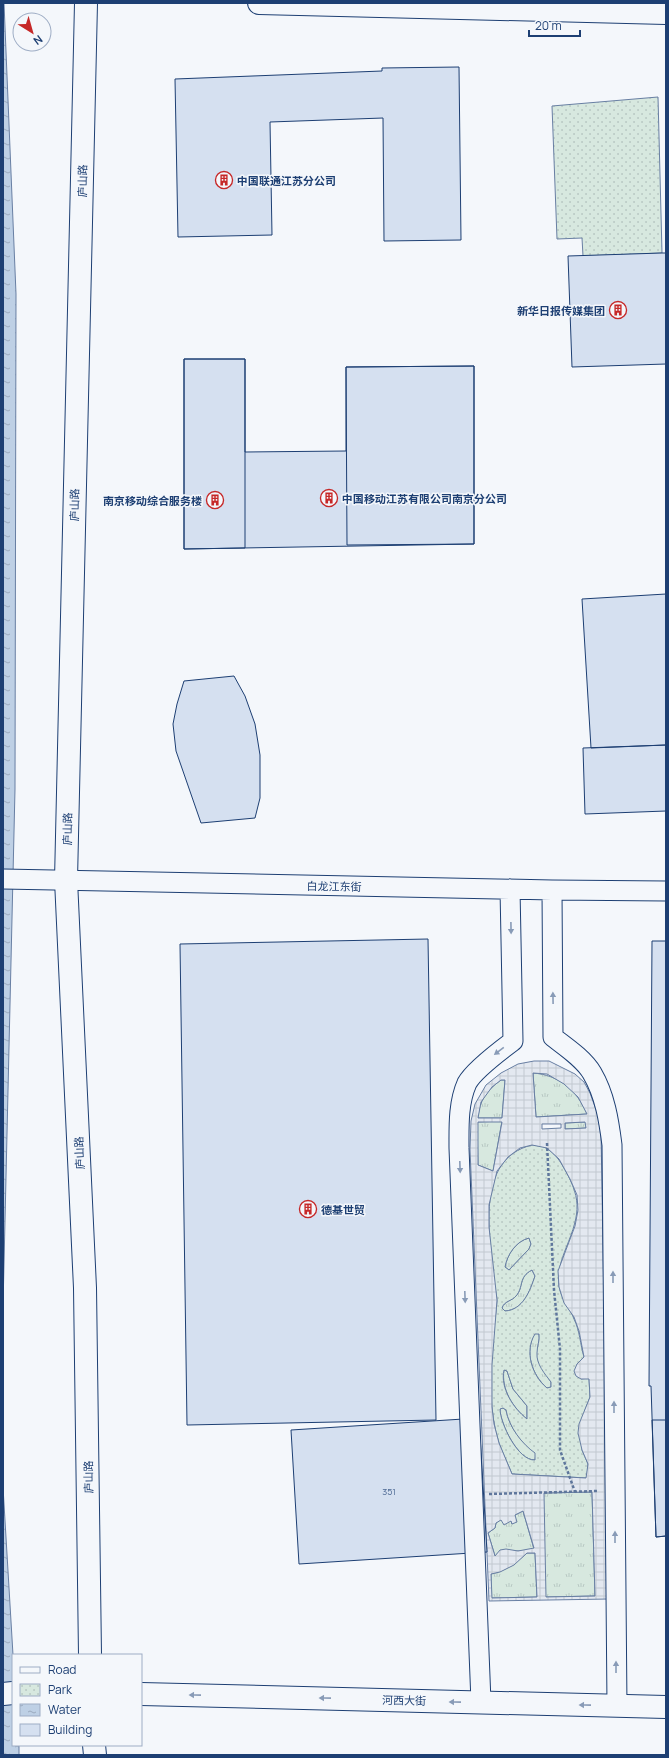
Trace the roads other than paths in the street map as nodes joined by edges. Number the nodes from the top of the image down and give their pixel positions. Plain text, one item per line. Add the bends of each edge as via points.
1 (86, 3) edge
2 (259, 3) edge
3 (666, 13) edge
4 (8, 879) edge
5 (66, 880) junction
6 (510, 889) junction
7 (552, 890) junction
8 (666, 891) edge
9 (90, 1654) edge
10 (142, 1694) edge
11 (481, 1702) junction
12 (617, 1706) junction
13 (666, 1707) edge

1 - 5 main road, 庐山路
2 - 3 main road
4 - 5 street, 白龙江东街
5 - 6 street, 白龙江东街
5 - 9 main road, 庐山路 via 85,1288
6 - 7 street, 白龙江东街
6 -> 11 street via 513,1041 489,1059 468,1082 459,1113
7 - 8 street, 白龙江东街
12 -> 7 street via 612,1145 608,1111 592,1073 553,1037
11 -> 10 main road, 河西大街
12 -> 11 main road, 河西大街
12 - 13 main road, 河西大街

